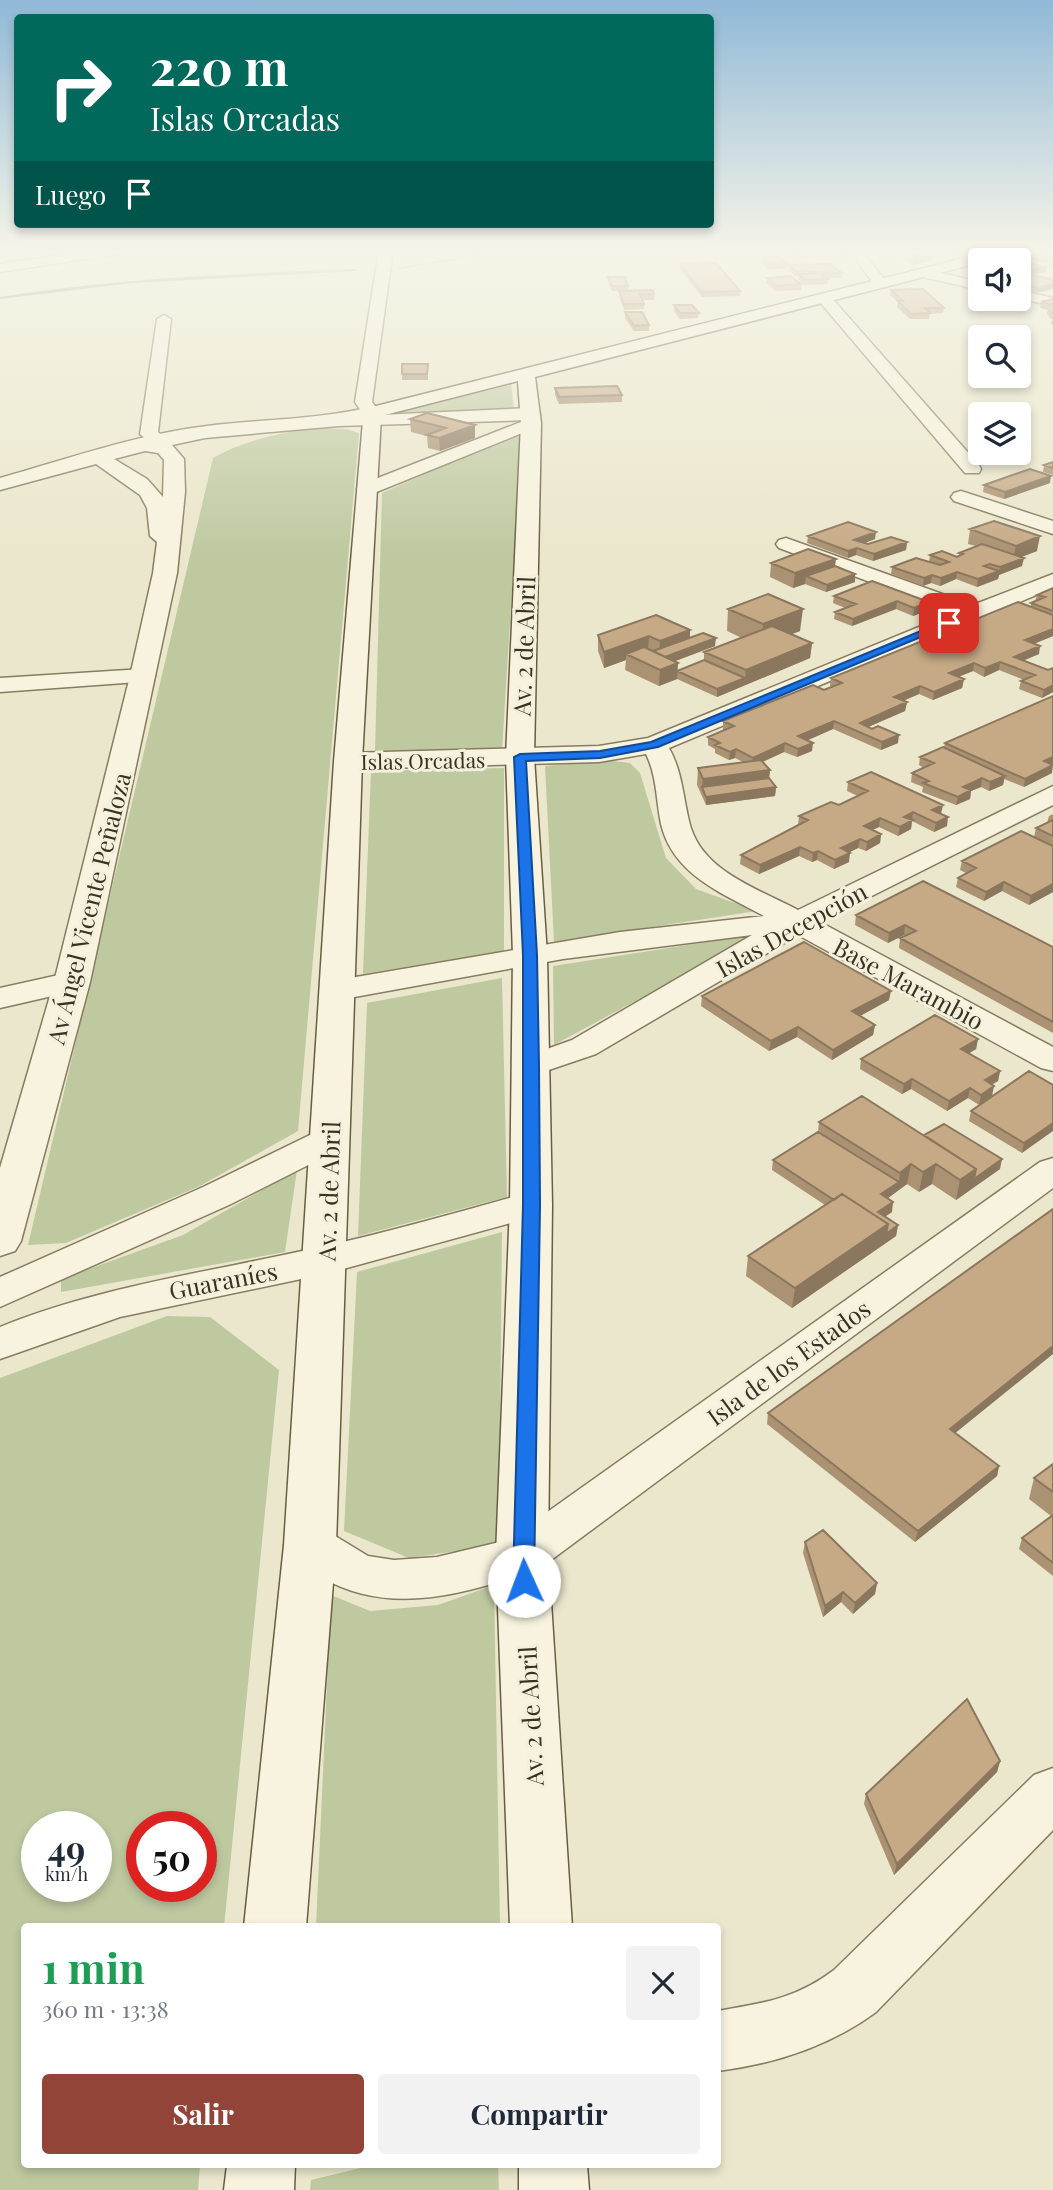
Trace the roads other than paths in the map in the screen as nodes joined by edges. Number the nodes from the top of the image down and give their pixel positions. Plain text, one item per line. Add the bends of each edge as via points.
1 (160, 352) edge
2 (371, 352) edge
3 (609, 352) edge
4 (871, 352) edge
5 (526, 373) junction
6 (372, 417) junction
7 (530, 418) junction
8 (297, 425) junction
9 (272, 429) junction
10 (149, 446) junction
11 (206, 453) dead end
12 (106, 463) junction
13 (972, 469) dead end
14 (0, 484) edge
15 (367, 489) junction
16 (0, 490) edge
17 (961, 497) dead end
18 (192, 511) dead end
19 (1053, 528) edge
20 (786, 544) dead end
21 (165, 566) junction
22 (1053, 580) edge
23 (973, 613) junction
24 (143, 676) junction
25 (0, 685) edge
26 (654, 745) junction
27 (520, 757) junction
28 (348, 761) junction
29 (1053, 794) edge
30 (797, 922) junction
31 (530, 955) junction
32 (72, 982) junction
33 (338, 989) junction
34 (0, 999) edge
35 (1053, 1061) edge
36 (531, 1066) junction
37 (329, 1140) junction
38 (1053, 1170) edge
39 (531, 1205) junction
40 (0, 1241) edge
41 (325, 1260) junction
42 (0, 1293) edge
43 (0, 1344) edge
44 (310, 1545) junction
45 (522, 1555) junction
46 (1053, 1793) edge
47 (275, 1923) edge
48 (541, 1923) edge
49 (721, 2041) edge
50 (261, 2168) edge
51 (553, 2168) edge
52 (259, 2190) edge
53 (554, 2190) edge

1 - 10 street
2 - 6 street via 363,402
3 - 5 main road
4 - 13 street
5 - 6 main road
5 - 7 main road, Av. 2 de Abril
6 - 7 main road
6 - 8 main road
6 - 15 main road, Av. 2 de Abril
7 - 15 street
7 - 27 main road, Av. 2 de Abril
8 - 9 main road
8 - 10 main road via 228,428
9 - 10 main road
9 - 11 main road
10 - 12 main road
10 - 12 main road via 105,458
10 - 14 main road
10 - 21 main road via 174,459
12 - 16 main road
12 - 21 main road via 145,487 158,505 160,556
15 - 28 main road, Av. 2 de Abril
17 - 19 street
18 - 21 main road via 179,547
20 - 23 street
21 - 24 main road, Av Ángel Vicente Peñaloza
22 - 23 street, Islas Orcadas
23 - 26 street, Islas Orcadas
24 - 25 street
24 - 32 main road, Av Ángel Vicente Peñaloza
26 - 27 street, Islas Orcadas via 600,754
26 - 30 street, Base Marambio via 665,765 681,844 692,860
27 - 28 street, Islas Orcadas
27 - 31 main road, Av. 2 de Abril
28 - 33 main road, Av. 2 de Abril
29 - 30 street, Islas Decepción
30 - 31 street
30 - 35 street, Base Marambio
30 - 36 street, Islas Decepción via 584,1047
31 - 33 street
31 - 36 main road, Av. 2 de Abril
32 - 34 street
32 - 40 main road, Av Ángel Vicente Peñaloza
33 - 37 main road, Av. 2 de Abril
36 - 39 main road, Av. 2 de Abril
37 - 41 main road, Av. 2 de Abril
37 - 42 street
38 - 45 street, Isla de los Estados
39 - 41 street, Guaraníes
39 - 45 main road, Av. 2 de Abril
41 - 43 street, Guaraníes via 115,1303 65,1316
41 - 44 main road, Av. 2 de Abril
44 - 45 street via 353,1571 389,1580 446,1576
44 - 47 main road, Av. 2 de Abril
45 - 48 main road, Av. 2 de Abril
46 - 49 street via 831,2011 774,2032
50 - 52 main road
51 - 53 main road

